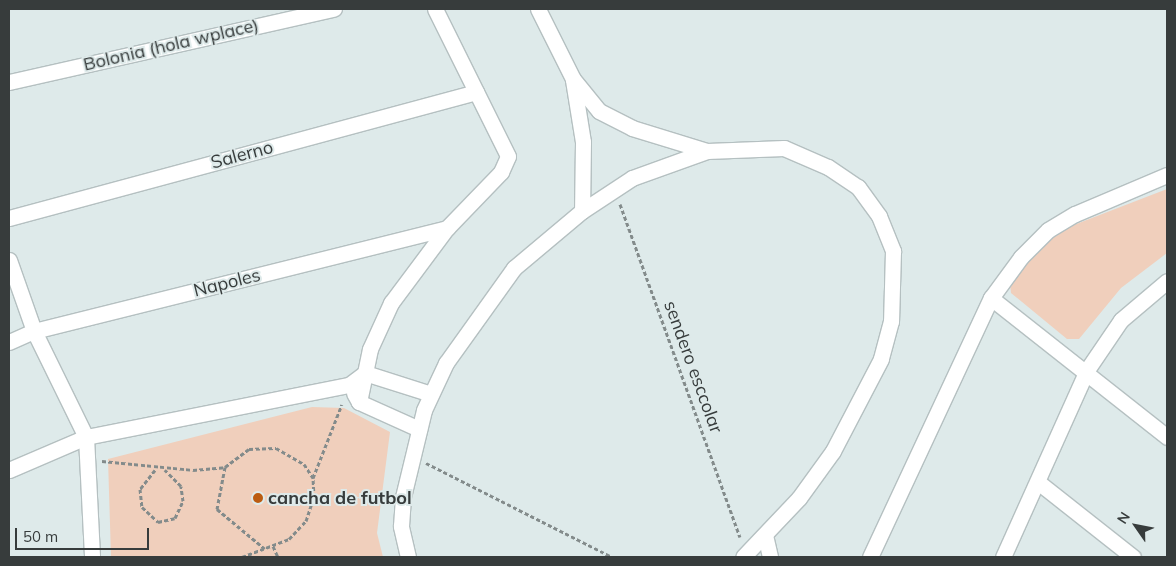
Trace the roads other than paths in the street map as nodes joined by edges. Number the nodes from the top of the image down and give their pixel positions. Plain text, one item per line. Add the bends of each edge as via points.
1 (334, 9) edge
2 (436, 9) edge
3 (538, 9) edge
4 (573, 79) junction
5 (9, 82) edge
6 (476, 92) junction
7 (707, 151) junction
8 (1167, 175) edge
9 (582, 211) junction
10 (9, 218) edge
11 (447, 228) junction
12 (9, 260) edge
13 (1165, 286) edge
14 (991, 298) junction
15 (34, 331) junction
16 (9, 342) edge
17 (1088, 370) junction
18 (365, 373) junction
19 (349, 385) junction
20 (431, 394) junction
21 (359, 402) junction
22 (419, 429) junction
23 (86, 437) junction
24 (1167, 437) edge
25 (9, 470) edge
26 (1038, 482) junction
27 (765, 535) junction
28 (745, 556) edge
29 (92, 557) edge
30 (408, 557) edge
31 (770, 557) edge
32 (870, 557) edge
33 (1003, 557) edge
34 (1134, 557) edge

1 - 5 street, Bolonia (hola wplace)
2 - 6 street
3 - 4 street
4 - 7 street via 599,111 632,128
4 - 9 street via 583,142
6 - 10 street, Salerno
6 - 11 street via 508,156 501,172
7 - 9 street via 632,178
7 - 27 street via 784,148 828,167 858,187 879,216 893,250 891,321 877,367 833,451
8 - 14 street via 1122,191 1048,230 1021,257
9 - 20 street via 514,268 462,338
11 - 15 street, Napoles
11 - 18 street via 391,303 370,349
12 - 15 street
13 - 17 street via 1121,320
14 - 17 street
14 - 32 street
15 - 16 street, Napoles
15 - 23 street
17 - 24 street
17 - 26 street
18 - 19 street
18 - 20 street
18 - 21 street
19 - 21 street
19 - 23 street
20 - 22 street
21 - 22 street
22 - 30 street via 401,526
23 - 25 street
23 - 29 street
26 - 33 street
26 - 34 street
27 - 28 street
27 - 31 street

